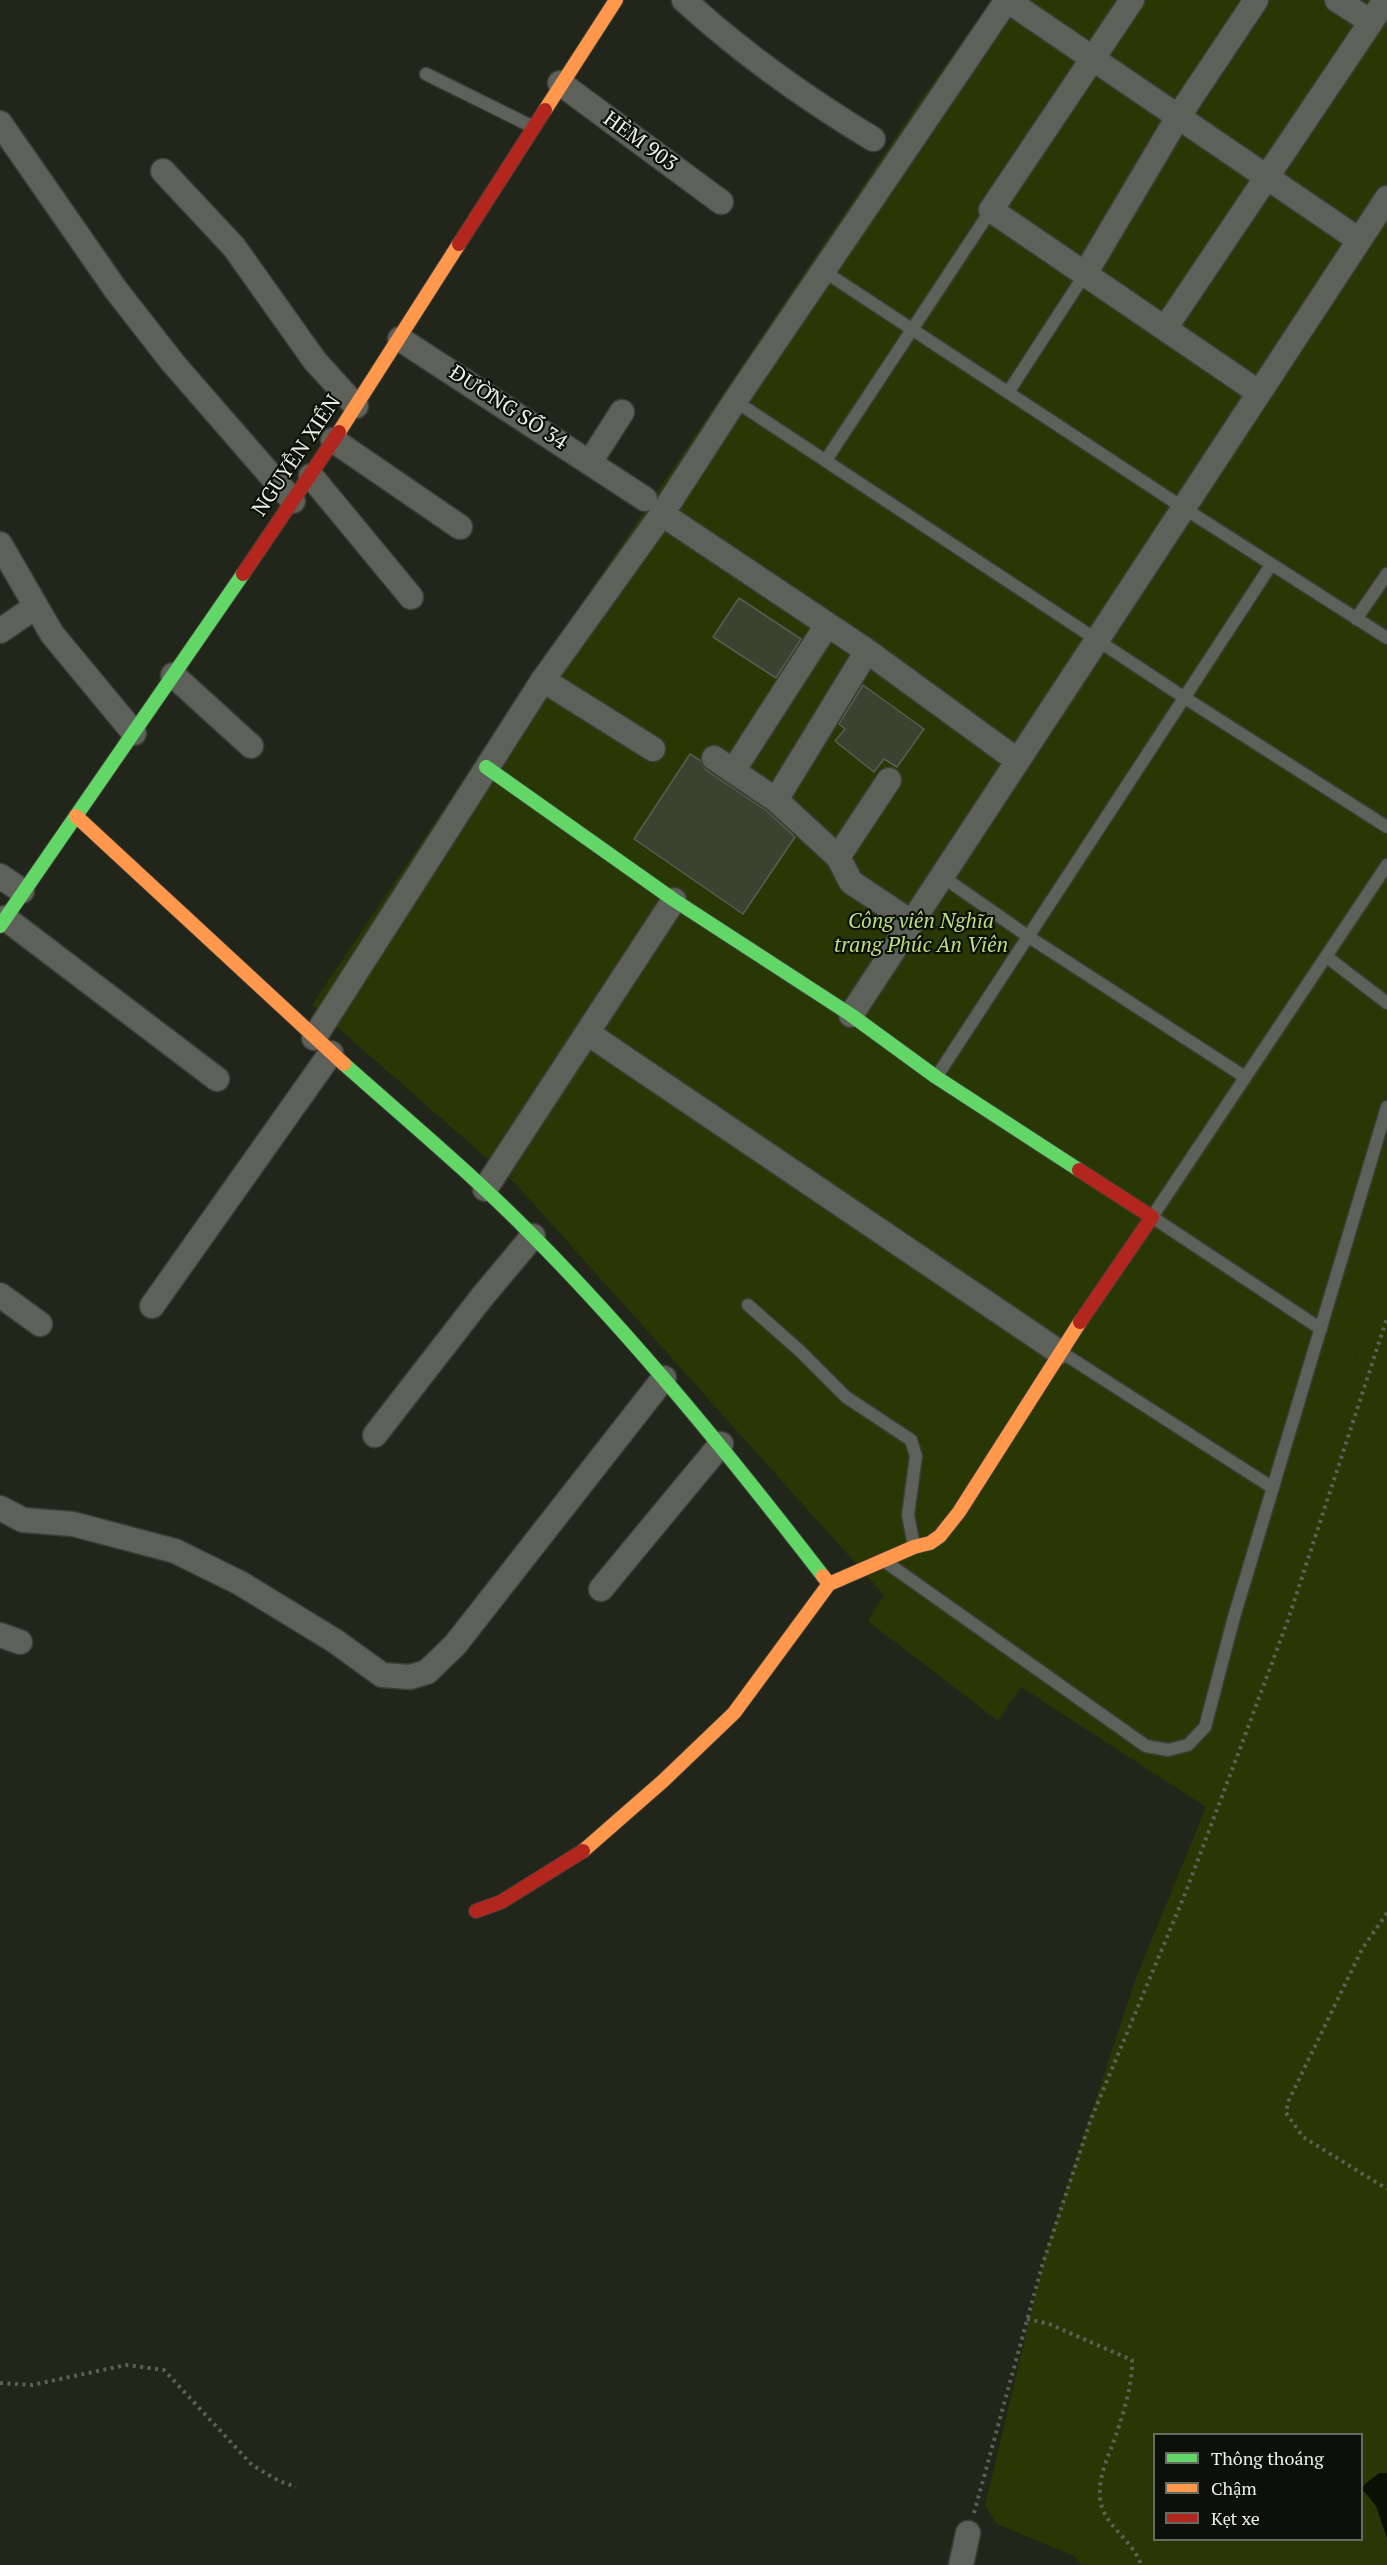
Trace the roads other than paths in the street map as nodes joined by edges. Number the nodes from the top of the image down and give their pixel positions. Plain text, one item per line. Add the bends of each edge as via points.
1 (616, 0) edge
2 (684, 0) edge
3 (1007, 0) edge
4 (1132, 0) edge
5 (1256, 0) edge
6 (1337, 0) edge
7 (1385, 0) edge
8 (1371, 22) junction
9 (1094, 59) junction
10 (426, 74) dead end
11 (560, 83) junction
12 (1178, 117) junction
13 (0, 123) edge
14 (533, 127) junction
15 (873, 139) dead end
16 (163, 171) dead end
17 (1269, 176) junction
18 (1387, 198) edge
19 (721, 202) dead end
20 (992, 210) junction
21 (1359, 240) junction
22 (825, 272) junction
23 (1085, 274) junction
24 (1166, 327) junction
25 (911, 328) junction
26 (400, 339) junction
27 (1009, 391) junction
28 (1258, 392) junction
29 (735, 401) junction
30 (356, 406) junction
31 (622, 412) dead end
32 (333, 440) junction
33 (826, 460) junction
34 (590, 462) junction
35 (311, 476) junction
36 (293, 501) junction
37 (654, 506) junction
38 (1182, 507) junction
39 (460, 527) dead end
40 (0, 544) edge
41 (1271, 565) junction
42 (1387, 574) edge
43 (411, 597) dead end
44 (35, 607) junction
45 (1356, 619) junction
46 (827, 625) junction
47 (0, 631) edge
48 (1387, 639) edge
49 (1098, 640) junction
50 (867, 651) junction
51 (173, 675) junction
52 (543, 680) junction
53 (1185, 698) junction
54 (134, 733) junction
55 (251, 746) dead end
56 (653, 749) dead end
57 (1018, 761) junction
58 (486, 767) junction
59 (889, 780) dead end
60 (776, 800) junction
61 (76, 816) junction
62 (1387, 827) edge
63 (838, 857) junction
64 (1387, 865) edge
65 (0, 876) edge
66 (943, 877) junction
67 (22, 891) junction
68 (674, 900) junction
69 (2, 922) edge
70 (911, 922) junction
71 (1029, 937) junction
72 (1327, 957) junction
73 (1387, 1003) edge
74 (851, 1016) junction
75 (589, 1034) junction
76 (322, 1046) junction
77 (936, 1077) junction
78 (1245, 1077) junction
79 (217, 1079) dead end
80 (1387, 1107) edge
81 (486, 1189) junction
82 (1152, 1217) junction
83 (533, 1236) junction
84 (0, 1295) edge
85 (748, 1305) dead end
86 (152, 1306) dead end
87 (40, 1324) dead end
88 (1321, 1329) junction
89 (1059, 1352) junction
90 (664, 1378) junction
91 (375, 1435) dead end
92 (721, 1444) junction
93 (1273, 1488) junction
94 (0, 1508) edge
95 (914, 1547) junction
96 (884, 1561) junction
97 (829, 1584) junction
98 (601, 1589) dead end
99 (476, 1911) dead end
100 (968, 2533) road end
101 (961, 2565) edge

1 - 11 street, NGUYỄN XIỂN
2 - 15 street via 813,103
3 - 9 street
3 - 22 street
4 - 9 street
5 - 12 street
6 - 8 street
7 - 8 street
8 - 17 street
9 - 12 street
9 - 20 street
10 - 14 lane
11 - 14 street, NGUYỄN XIỂN
11 - 19 street, HẺM 903
12 - 17 street
12 - 23 street
13 - 36 street via 116,290 173,363
14 - 26 street, NGUYỄN XIỂN
16 - 30 street via 234,247 315,361
17 - 21 street
17 - 24 street
18 - 21 street
20 - 23 street
20 - 25 lane
21 - 28 street
22 - 25 lane
22 - 29 street
23 - 24 street
23 - 27 lane
24 - 28 street
25 - 27 lane
25 - 33 lane
26 - 30 street, NGUYỄN XIỂN
26 - 34 street, ĐƯỜNG SỐ 34
27 - 38 lane
28 - 38 street
29 - 33 lane
29 - 37 street
30 - 32 street, NGUYỄN XIỂN
31 - 34 street
32 - 35 street, NGUYỄN XIỂN
32 - 39 street
33 - 49 lane
34 - 37 street, ĐƯỜNG SỐ 34
35 - 36 street, NGUYỄN XIỂN
35 - 43 street
36 - 51 street, NGUYỄN XIỂN
37 - 46 street, ĐƯỜNG SỐ 34
37 - 52 street
38 - 41 lane
38 - 49 street
40 - 44 street
41 - 45 lane
41 - 53 lane
42 - 45 lane
44 - 47 street
44 - 54 street via 52,634
45 - 48 lane
46 - 50 street, ĐƯỜNG SỐ 34
46 - 60 street via 724,765
49 - 53 lane
49 - 57 street
50 - 57 street, ĐƯỜNG SỐ 34
50 - 60 street
51 - 54 street, NGUYỄN XIỂN
51 - 55 street
52 - 56 street
52 - 58 street
53 - 62 lane
53 - 71 lane
54 - 61 street, NGUYỄN XIỂN
57 - 66 street
58 - 68 street
58 - 76 street
59 - 63 street
60 - 63 street
61 - 67 street, NGUYỄN XIỂN
61 - 76 street
63 - 70 street via 851,882
64 - 72 lane
65 - 67 street
66 - 70 street
66 - 71 lane
67 - 69 street, NGUYỄN XIỂN
68 - 74 street
68 - 75 street
69 - 79 street
70 - 74 street
71 - 77 lane
71 - 78 lane
72 - 73 lane
72 - 78 lane
74 - 77 street
75 - 81 street
75 - 89 street
76 - 81 street
76 - 86 street
77 - 82 street
78 - 82 lane
80 - 88 lane
81 - 83 street
82 - 88 lane
82 - 89 street
83 - 90 street
83 - 91 street
84 - 87 street
85 - 95 lane via 846,1397 911,1440 916,1456 908,1515
88 - 93 lane
89 - 93 lane
89 - 95 street via 959,1512 940,1536
90 - 92 street
90 - 94 street via 455,1645 427,1672 410,1677 382,1675 240,1583 175,1551 73,1524 23,1520
92 - 97 street
92 - 98 street
93 - 96 lane via 1205,1727 1188,1745 1168,1750 1146,1746
95 - 96 street
96 - 97 street
97 - 99 street via 745,1701 663,1781 583,1851 501,1902
100 - 101 street

